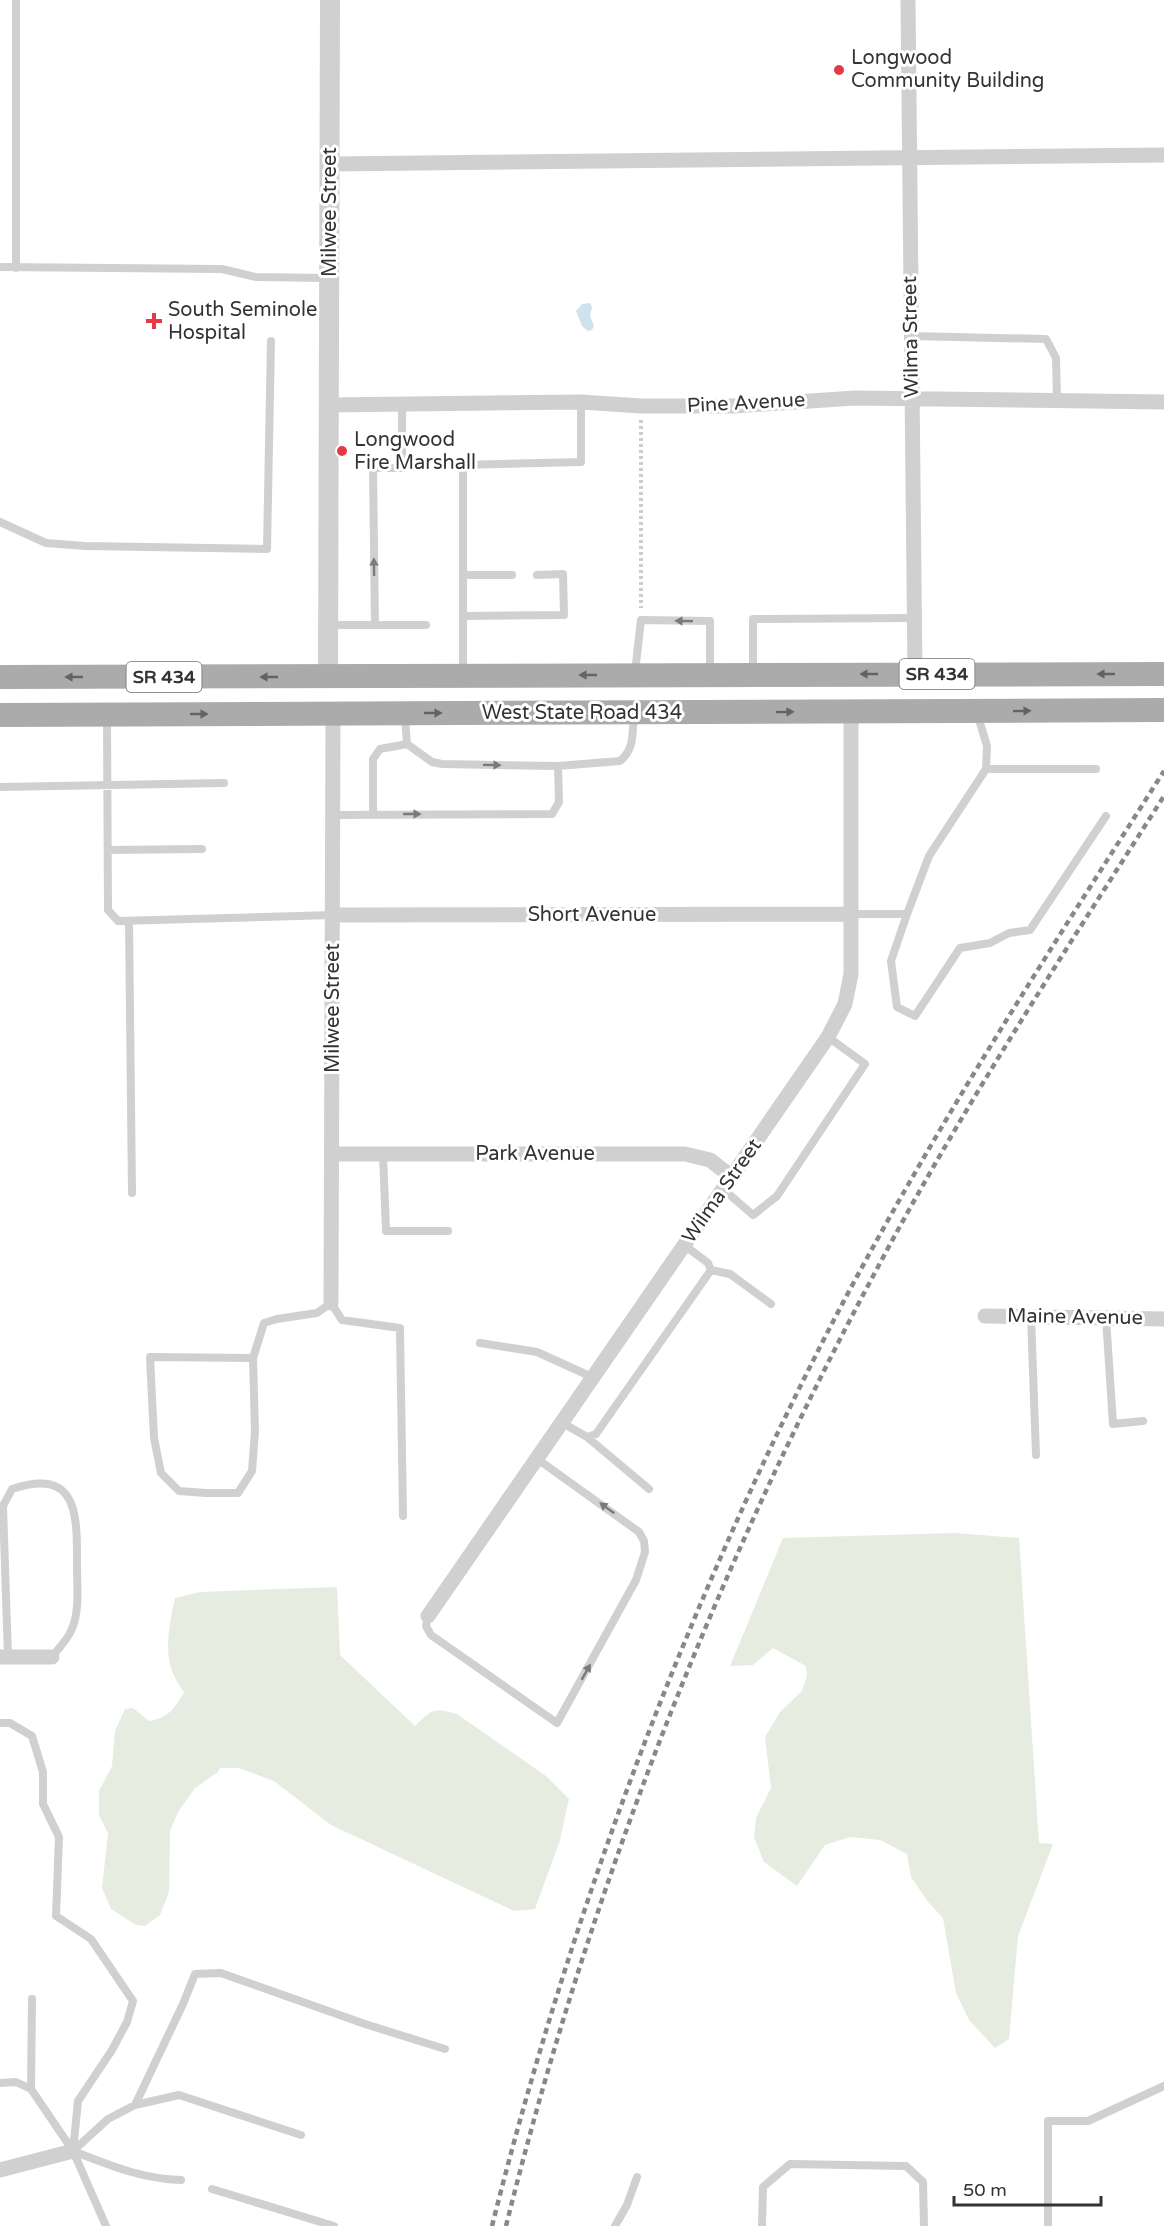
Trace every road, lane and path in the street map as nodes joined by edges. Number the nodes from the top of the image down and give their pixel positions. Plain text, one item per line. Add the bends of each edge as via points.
1 (16, 0) edge
2 (330, 0) edge
3 (908, 0) edge
4 (1164, 156) edge
5 (910, 158) junction
6 (330, 164) junction
7 (0, 267) edge
8 (16, 268) junction
9 (329, 278) junction
10 (911, 336) junction
11 (271, 341) dead end
12 (912, 399) junction
13 (1057, 400) junction
14 (581, 402) junction
15 (1164, 402) edge
16 (402, 404) junction
17 (328, 405) junction
18 (640, 406) junction
19 (0, 522) edge
20 (463, 575) junction
21 (512, 575) dead end
22 (537, 575) dead end
23 (463, 616) junction
24 (914, 618) junction
25 (640, 620) junction
26 (328, 625) junction
27 (375, 625) junction
28 (426, 625) dead end
29 (753, 674) junction
30 (915, 674) junction
31 (1164, 674) edge
32 (634, 675) junction
33 (710, 675) junction
34 (328, 676) junction
35 (398, 676) junction
36 (463, 676) junction
37 (0, 678) edge
38 (1164, 710) edge
39 (851, 712) junction
40 (977, 712) junction
41 (333, 713) junction
42 (405, 713) junction
43 (634, 713) junction
44 (107, 714) junction
45 (272, 714) junction
46 (0, 715) edge
47 (408, 744) junction
48 (558, 766) junction
49 (986, 769) junction
50 (1096, 770) dead end
51 (224, 783) dead end
52 (107, 784) junction
53 (0, 787) edge
54 (333, 814) junction
55 (374, 814) junction
56 (1106, 816) dead end
57 (202, 849) dead end
58 (108, 850) junction
59 (851, 914) junction
60 (907, 914) junction
61 (333, 915) junction
62 (129, 921) junction
63 (828, 1037) junction
64 (333, 1154) junction
65 (383, 1154) junction
66 (727, 1183) junction
67 (132, 1193) dead end
68 (448, 1231) dead end
69 (684, 1245) junction
70 (711, 1270) junction
71 (331, 1303) junction
72 (771, 1304) dead end
73 (985, 1316) dead end
74 (1031, 1316) junction
75 (1106, 1318) junction
76 (1164, 1319) edge
77 (480, 1342) dead end
78 (253, 1358) junction
79 (592, 1377) junction
80 (1143, 1421) dead end
81 (561, 1422) junction
82 (587, 1437) junction
83 (1036, 1455) dead end
84 (536, 1458) junction
85 (650, 1489) dead end
86 (403, 1516) dead end
87 (428, 1616) joint
88 (4, 1657) edge
89 (52, 1657) joint
90 (0, 1723) edge
91 (32, 1999) dead end
92 (445, 2049) dead end
93 (0, 2082) edge
94 (1164, 2086) edge
95 (31, 2089) junction
96 (135, 2105) junction
97 (301, 2135) dead end
98 (73, 2151) junction
99 (0, 2170) edge
100 (637, 2177) dead end
101 (181, 2180) dead end
102 (212, 2189) dead end
103 (106, 2226) edge
104 (334, 2226) edge
105 (615, 2226) edge
106 (762, 2226) edge
107 (924, 2226) edge
108 (1048, 2226) edge

1 - 8 lane
2 - 6 street, Milwee Street
3 - 5 street, Wilma Street
4 - 5 street
5 - 6 street
5 - 10 street, Wilma Street
6 - 9 street, Milwee Street
7 - 8 lane
8 - 9 lane via 222,269 256,277
9 - 17 street, Milwee Street
10 - 12 street, Wilma Street
10 - 13 lane via 1046,339 1056,358
11 - 19 lane via 267,549 46,543
12 - 13 street, Pine Avenue
12 - 18 street, Pine Avenue
12 - 24 street, Wilma Street
13 - 15 street, Pine Avenue
14 - 16 street, Pine Avenue
14 - 18 street, Pine Avenue
14 - 20 lane via 581,462 463,465
16 - 17 street, Pine Avenue
27 -> 16 lane via 373,468 402,468
17 - 26 street, Milwee Street
18 - 25 path
20 - 21 lane
20 - 23 lane
22 - 23 lane via 563,574 564,615
23 - 36 lane
24 - 29 lane via 753,619
24 - 30 street, Wilma Street
25 - 32 lane
33 -> 25 lane via 710,621
26 - 27 lane
26 - 34 street, Milwee Street
27 - 28 lane
30 -> 29 main road, West State Road 434 / SR 434
29 - 33 main road, West State Road 434 / SR 434
31 -> 30 main road, West State Road 434 / SR 434
32 - 33 main road, West State Road 434 / SR 434
32 -> 36 main road, West State Road 434 / SR 434
34 - 35 main road, West State Road 434 / SR 434
34 -> 37 main road, West State Road 434 / SR 434
34 - 45 main road via 307,699
35 - 36 main road, West State Road 434 / SR 434
35 - 41 main road
40 -> 38 main road, West State Road 434 / SR 434
39 - 40 main road, West State Road 434 / SR 434
43 -> 39 main road, West State Road 434 / SR 434
39 - 59 street, Wilma Street
40 - 49 lane via 987,746
41 - 42 main road, West State Road 434 / SR 434
41 - 45 main road, West State Road 434 / SR 434
41 - 54 street, Milwee Street
42 -> 43 main road, West State Road 434 / SR 434
42 - 47 lane
43 - 48 lane via 631,746 620,761
44 -> 45 main road, West State Road 434 / SR 434
44 - 46 main road, West State Road 434 / SR 434
44 - 52 lane
47 -> 48 lane via 432,762
47 - 55 lane via 380,749 374,759
55 -> 48 lane via 552,814 559,802
49 - 50 lane
49 - 60 lane via 930,856
51 - 52 lane
52 - 53 lane
52 - 58 lane
54 - 55 lane
54 - 61 street, Milwee Street
56 - 60 lane via 1030,930 960,948 915,1016 897,1007 891,961
57 - 58 lane
58 - 62 lane via 108,910 118,921
59 - 60 lane
59 - 61 street, Short Avenue
59 - 63 street, Wilma Street via 851,974 845,1004
61 - 62 lane
61 - 64 street, Milwee Street
62 - 67 lane
63 - 66 street, Wilma Street
63 - 66 lane via 865,1065 777,1196 753,1215
64 - 65 street, Park Avenue
64 - 71 street, Milwee Street
65 - 66 street, Park Avenue via 686,1154 710,1160
65 - 68 lane via 386,1232
66 - 69 street, Wilma Street
69 - 70 lane via 708,1263
69 - 79 street, Wilma Street
70 - 72 lane via 730,1274
70 - 82 lane via 596,1434
71 - 78 lane via 317,1313 264,1323
71 - 86 lane via 342,1320 400,1329
73 - 74 street, Maine Avenue
74 - 75 street, Maine Avenue
74 - 83 lane
75 - 76 street, Maine Avenue
75 - 80 lane via 1113,1424
77 - 79 lane via 537,1352
78 - 78 lane via 252,1471 238,1493 179,1491 161,1473 154,1438 150,1357
79 - 81 street, Wilma Street
81 - 82 lane
81 - 84 street, Wilma Street
82 - 85 lane
84 - 87 street, Wilma Street
87 -> 84 lane via 426,1626 430,1635 557,1723 636,1580 645,1552 639,1532
88 - 89 street
88 - 89 lane via 3,1506 12,1489 31,1482 54,1486 69,1496 77,1522 76,1616 71,1633
90 - 98 lane via 10,1723 32,1736 43,1772 43,1804 59,1837 56,1916 91,1939 133,2001 128,2022 78,2101
91 - 95 lane
92 - 96 lane via 221,1973 195,1974
93 - 95 lane via 16,2082
94 - 108 lane via 1088,2121 1048,2121
95 - 98 lane
96 - 97 lane via 179,2095
96 - 98 lane via 108,2119
98 - 99 street
98 - 101 lane via 134,2174
98 - 103 lane
100 - 105 lane
102 - 104 lane
106 - 107 lane via 763,2187 790,2164 906,2166 923,2182

